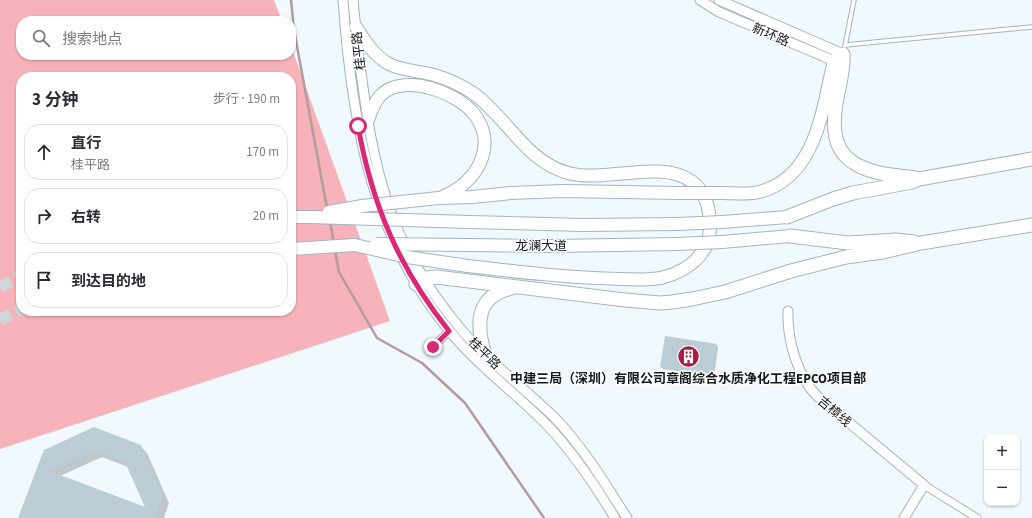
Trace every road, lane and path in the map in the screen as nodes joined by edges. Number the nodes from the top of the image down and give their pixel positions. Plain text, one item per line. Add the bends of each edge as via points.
1 (343, 0) edge
2 (353, 0) edge
3 (700, 0) edge
4 (719, 0) edge
5 (854, 0) edge
6 (356, 27) junction
7 (1032, 27) edge
8 (842, 56) junction
9 (368, 120) junction
10 (1032, 159) edge
11 (914, 179) junction
12 (439, 198) junction
13 (296, 217) edge
14 (310, 217) junction
15 (788, 217) joint
16 (1032, 225) edge
17 (790, 236) joint
18 (902, 244) junction
19 (355, 245) junction
20 (296, 249) edge
21 (420, 282) junction
22 (516, 287) junction
23 (788, 311) dead end
24 (449, 331) junction
25 (433, 347) dead end
26 (485, 355) junction
27 (924, 485) junction
28 (615, 518) edge
29 (627, 518) edge
30 (904, 518) edge
31 (977, 518) edge

1 - 21 street, 桂平路 via 354,96 371,182 391,239
2 - 6 street, 桂平路
3 - 8 street, 新环路 via 725,14
4 - 8 street, 新环路
5 - 8 lane
6 - 9 street, 桂平路
6 - 19 highway, bridge via 374,53 389,64 448,79 474,94 527,149 555,168 588,176 655,172 681,176 704,194 710,230 707,244 694,263 662,278 626,279 523,273 407,257
7 - 8 lane
8 - 11 highway via 835,116 839,148 852,163 870,171
8 - 12 highway, bridge via 806,157 782,181 769,189 754,193 563,191
9 - 12 highway via 382,94 407,85 443,92 462,103 474,114 481,126 484,140 483,156 466,184
9 - 21 street, 桂平路 via 380,179
10 - 11 highway
11 - 15 highway via 853,193
12 - 14 highway, bridge via 362,206
13 - 14 highway, 龙澜大道
14 - 15 highway, 龙澜大道, bridge via 583,225 677,224
16 - 18 highway
17 - 18 highway via 848,243
17 - 19 highway, 龙澜大道, bridge via 677,244
18 - 22 highway via 791,271 725,292 692,299 641,302
19 - 20 highway, 龙澜大道
21 - 22 highway via 436,277
21 - 24 street, 桂平路 via 430,306
21 - 26 street, 桂平路
22 - 26 highway via 495,295 482,310 479,330
23 - 27 street, 吉樟线 via 792,346 808,386
24 - 25 street
24 - 28 street, 桂平路 via 478,362 558,437 581,465
26 - 29 street, 桂平路 via 570,435 589,459
27 - 30 street
27 - 31 street

